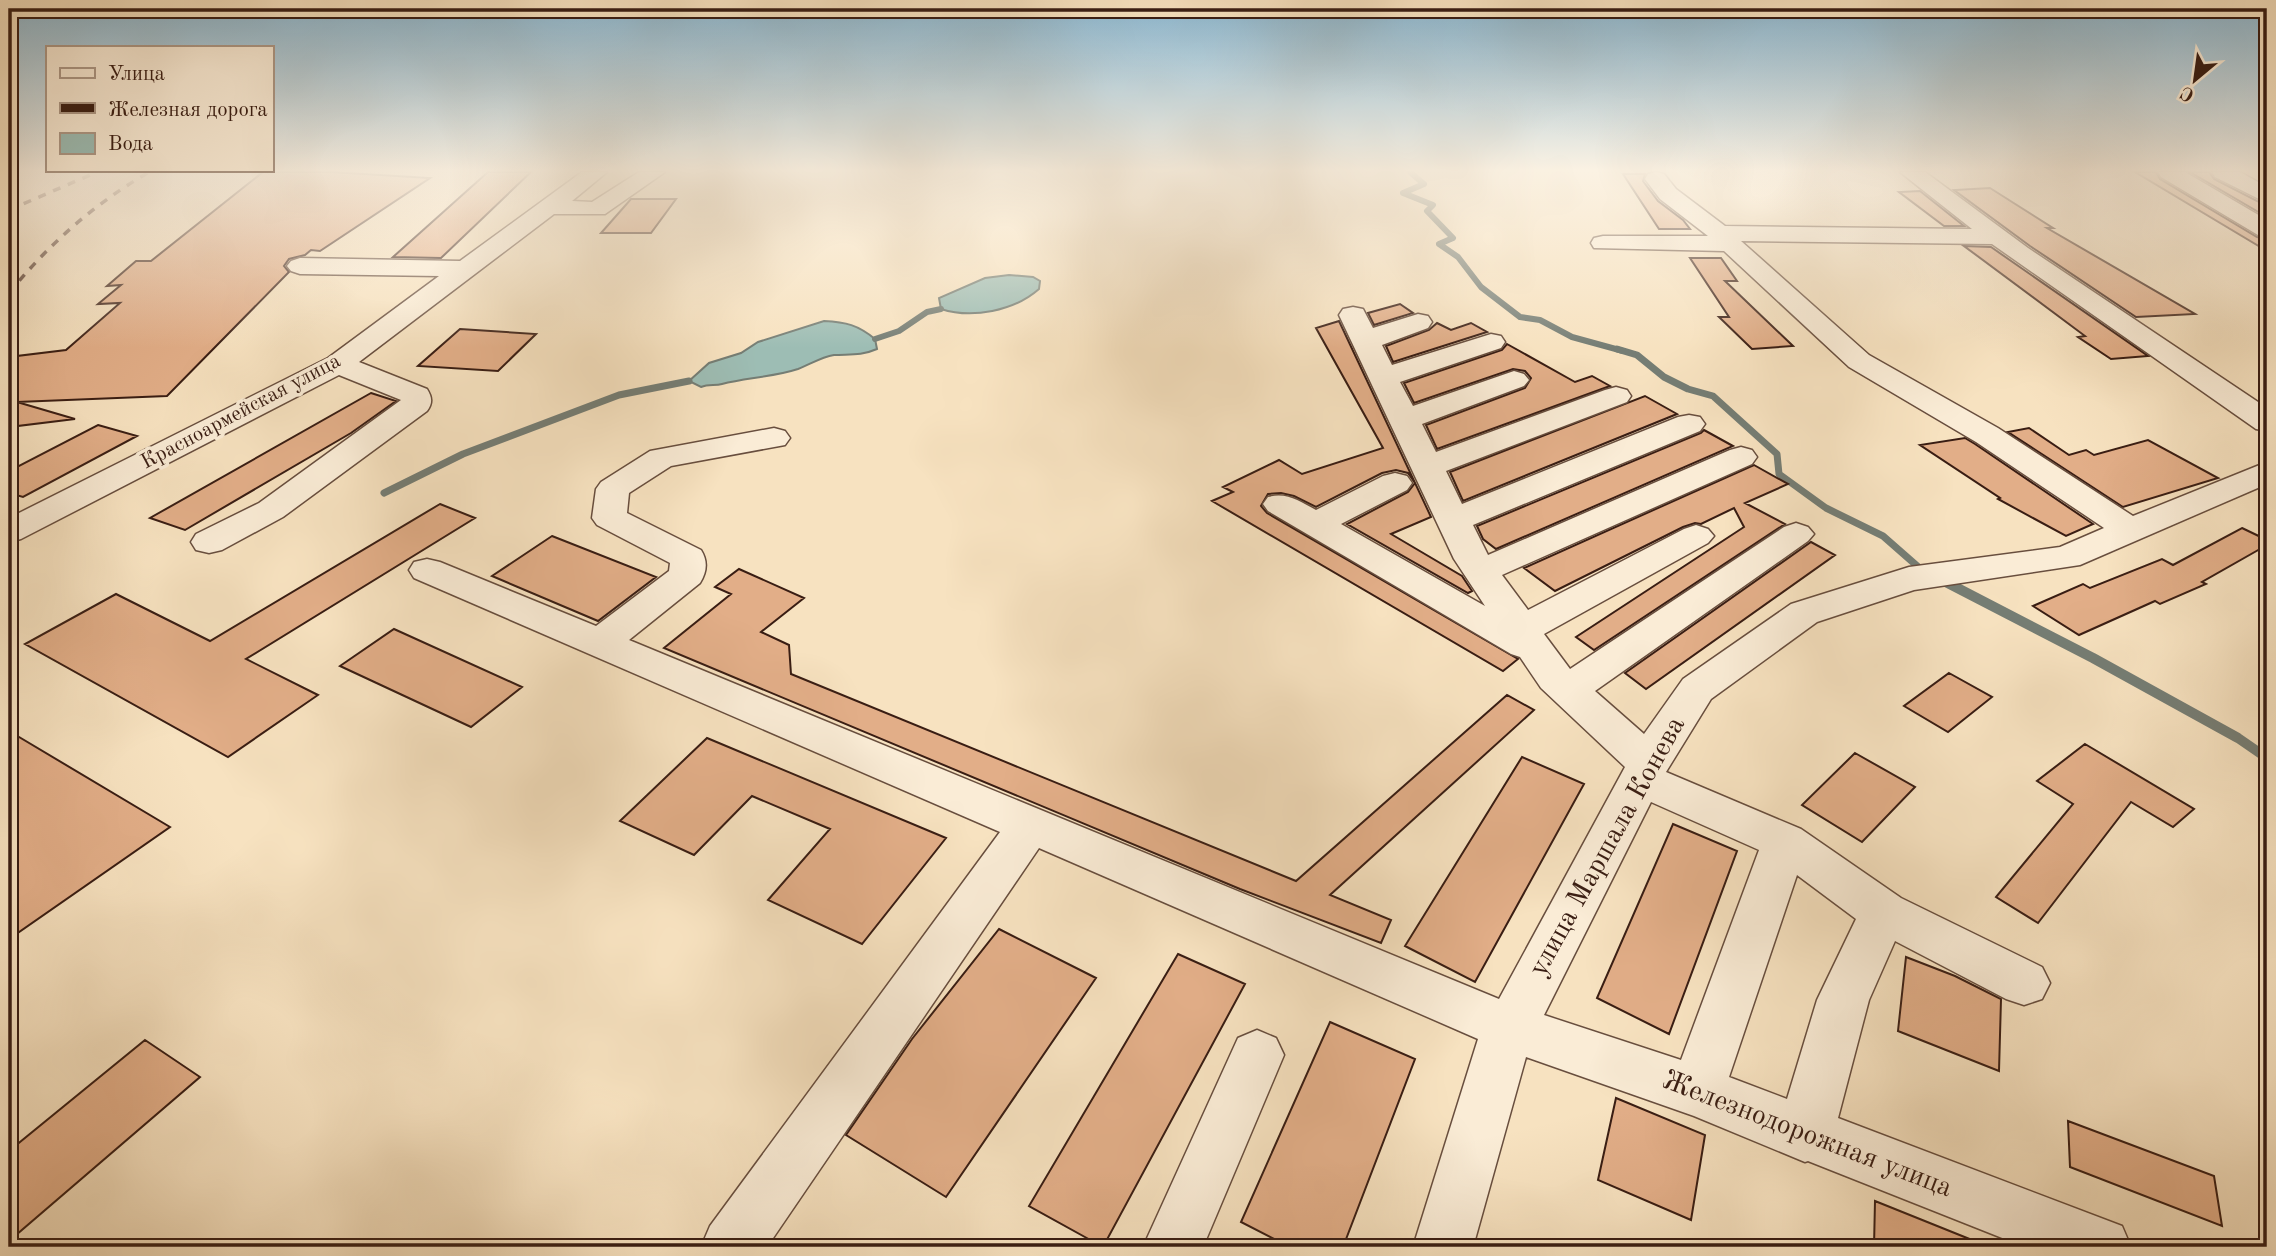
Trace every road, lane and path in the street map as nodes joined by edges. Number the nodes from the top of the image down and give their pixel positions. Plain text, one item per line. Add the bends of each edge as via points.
1 (518, 231) edge
2 (1715, 231) edge
3 (1990, 231) edge
4 (1998, 237) junction
5 (1724, 238) junction
6 (1602, 243) dead end
7 (300, 265) dead end
8 (466, 269) junction
9 (1419, 323) dead end
10 (1491, 342) dead end
11 (338, 364) junction
12 (1383, 377) junction
13 (1514, 380) dead end
14 (1616, 396) dead end
15 (1404, 420) junction
16 (2267, 422) edge
17 (1689, 424) dead end
18 (774, 438) dead end
19 (1741, 457) dead end
20 (1427, 467) junction
21 (2267, 472) edge
22 (1395, 483) dead end
23 (1280, 504) dead end
24 (1454, 520) junction
25 (1315, 524) junction
26 (2130, 530) junction
27 (9, 532) edge
28 (1796, 534) dead end
29 (1696, 536) dead end
30 (209, 542) dead end
31 (427, 570) dead end
32 (1481, 571) junction
33 (1529, 641) junction
34 (600, 643) junction
35 (1568, 690) junction
36 (1644, 771) junction
37 (1030, 825) junction
38 (1785, 842) junction
39 (1884, 912) junction
40 (2024, 983) dead end
41 (1511, 1028) junction
42 (1257, 1055) dead end
43 (1697, 1091) junction
44 (1805, 1135) junction
45 (2066, 1241) edge
46 (731, 1247) edge
47 (1173, 1247) edge
48 (1443, 1247) edge

1 - 8 street, Красноармейская улица
2 - 5 street
3 - 4 street
4 - 5 street
4 - 16 street
5 - 6 street
5 - 26 street via 1859,361 1987,435
7 - 8 street
8 - 11 street, Красноармейская улица
9 - 12 street via 1359,328
10 - 12 street
11 - 27 street, Красноармейская улица
11 - 30 street via 416,395 416,405 271,510
12 - 15 street
13 - 15 street
14 - 20 street
15 - 20 street
17 - 24 street
18 - 34 street via 660,458 613,489 609,518 688,558 687,575
19 - 32 street
20 - 24 street
21 - 26 street, улица Маршала Конева
22 - 25 street
23 - 25 street
24 - 32 street
25 - 33 street
26 - 36 street, улица Маршала Конева via 2067,557 1931,576 1804,613 1697,689
28 - 35 street
29 - 33 street
31 - 34 street, Железнодорожная улица
32 - 33 street
33 - 35 street
34 - 37 street, Железнодорожная улица
35 - 36 street
36 - 38 street
36 - 41 street, улица Маршала Конева
37 - 41 street, Железнодорожная улица
37 - 46 street
38 - 39 street
38 - 43 street
39 - 40 street
39 - 44 street via 1843,1000
41 - 43 street, Железнодорожная улица
41 - 48 street, улица Маршала Конева
42 - 47 street
43 - 44 street, Железнодорожная улица
44 - 45 street, Железнодорожная улица

